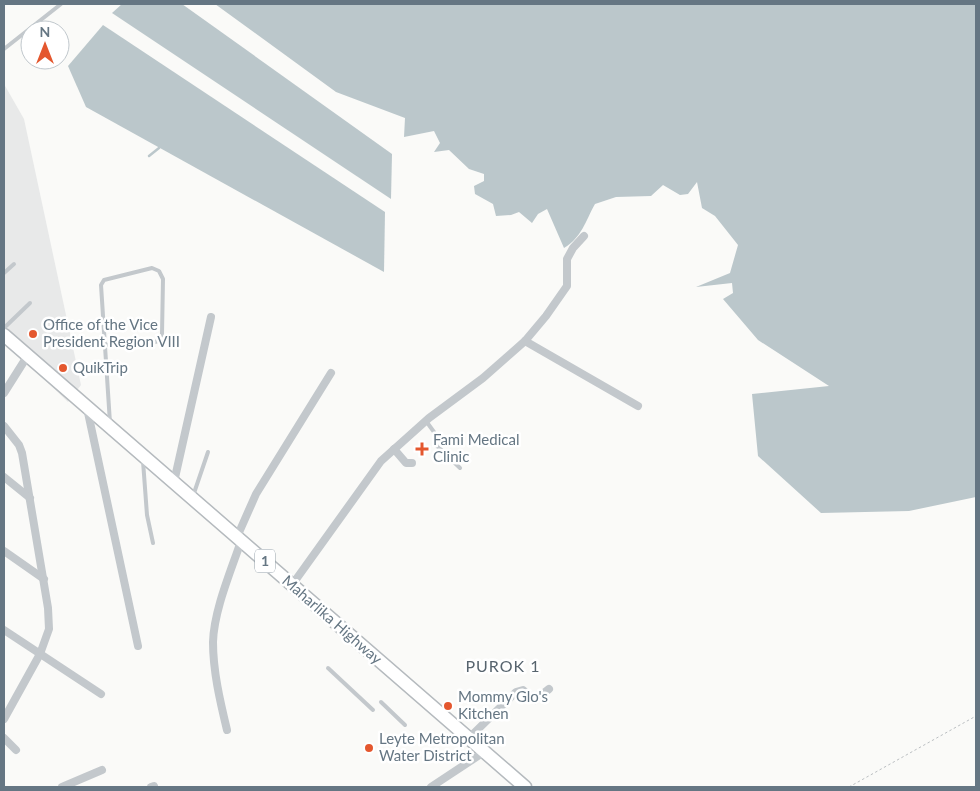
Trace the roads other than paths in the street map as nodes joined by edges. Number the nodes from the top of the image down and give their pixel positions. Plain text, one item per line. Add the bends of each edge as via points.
1 (61, 4) edge
2 (4, 49) edge
3 (584, 236) dead end
4 (14, 264) dead end
5 (4, 273) edge
6 (30, 303) dead end
7 (211, 317) dead end
8 (4, 328) edge
9 (4, 335) edge
10 (525, 341) junction
11 (104, 345) junction
12 (28, 355) junction
13 (330, 373) dead end
14 (4, 393) edge
15 (86, 406) junction
16 (638, 406) dead end
17 (426, 421) junction
18 (4, 426) edge
19 (110, 427) junction
20 (394, 449) junction
21 (208, 452) dead end
22 (143, 456) junction
23 (412, 463) dead end
24 (460, 468) dead end
25 (4, 477) edge
26 (174, 482) junction
27 (30, 498) junction
28 (192, 498) junction
29 (239, 539) junction
30 (153, 543) dead end
31 (4, 551) edge
32 (44, 579) junction
33 (292, 585) junction
34 (4, 630) edge
35 (138, 646) dead end
36 (40, 654) junction
37 (328, 668) dead end
38 (549, 689) dead end
39 (101, 694) dead end
40 (4, 699) edge
41 (381, 702) dead end
42 (12, 705) junction
43 (373, 710) dead end
44 (4, 719) edge
45 (406, 725) dead end
46 (227, 730) dead end
47 (470, 737) junction
48 (4, 738) edge
49 (16, 750) dead end
50 (484, 752) junction
51 (102, 770) dead end
52 (62, 787) edge
53 (431, 787) edge
54 (525, 787) edge

1 - 2 lane
3 - 10 street via 567,258 564,292
4 - 5 lane
6 - 8 lane
7 - 26 street
9 - 12 main road, Maharlika Highway / 1
10 - 16 street
10 - 17 street
11 - 11 lane via 100,289 104,280 152,268 160,271 163,279 162,334 158,341 152,344
11 - 19 lane
12 - 14 street
12 - 15 main road, Maharlika Highway / 1
13 - 29 street via 256,494
15 - 19 main road, Maharlika Highway / 1
15 - 35 street
17 - 20 street
17 - 24 lane via 434,432 435,444
18 - 27 street via 21,450
19 - 22 main road, Maharlika Highway / 1
20 - 23 street via 406,463
20 - 33 street via 381,461
21 - 28 lane
22 - 26 main road, Maharlika Highway / 1
22 - 30 lane via 147,515
25 - 27 street
26 - 28 main road, Maharlika Highway / 1
27 - 32 street
28 - 29 main road, Maharlika Highway / 1
29 - 33 main road, Maharlika Highway / 1
29 - 46 street via 213,642 216,677
31 - 32 street
32 - 36 street via 49,629
33 - 47 main road, Maharlika Highway / 1
34 - 36 street
36 - 39 street
36 - 42 street
37 - 43 lane
38 - 47 street via 535,700 523,690 516,692
40 - 42 street
41 - 45 lane
42 - 44 street
47 - 50 main road, Maharlika Highway / 1
48 - 49 street
50 - 53 street
50 - 54 main road, Maharlika Highway / 1
51 - 52 street

